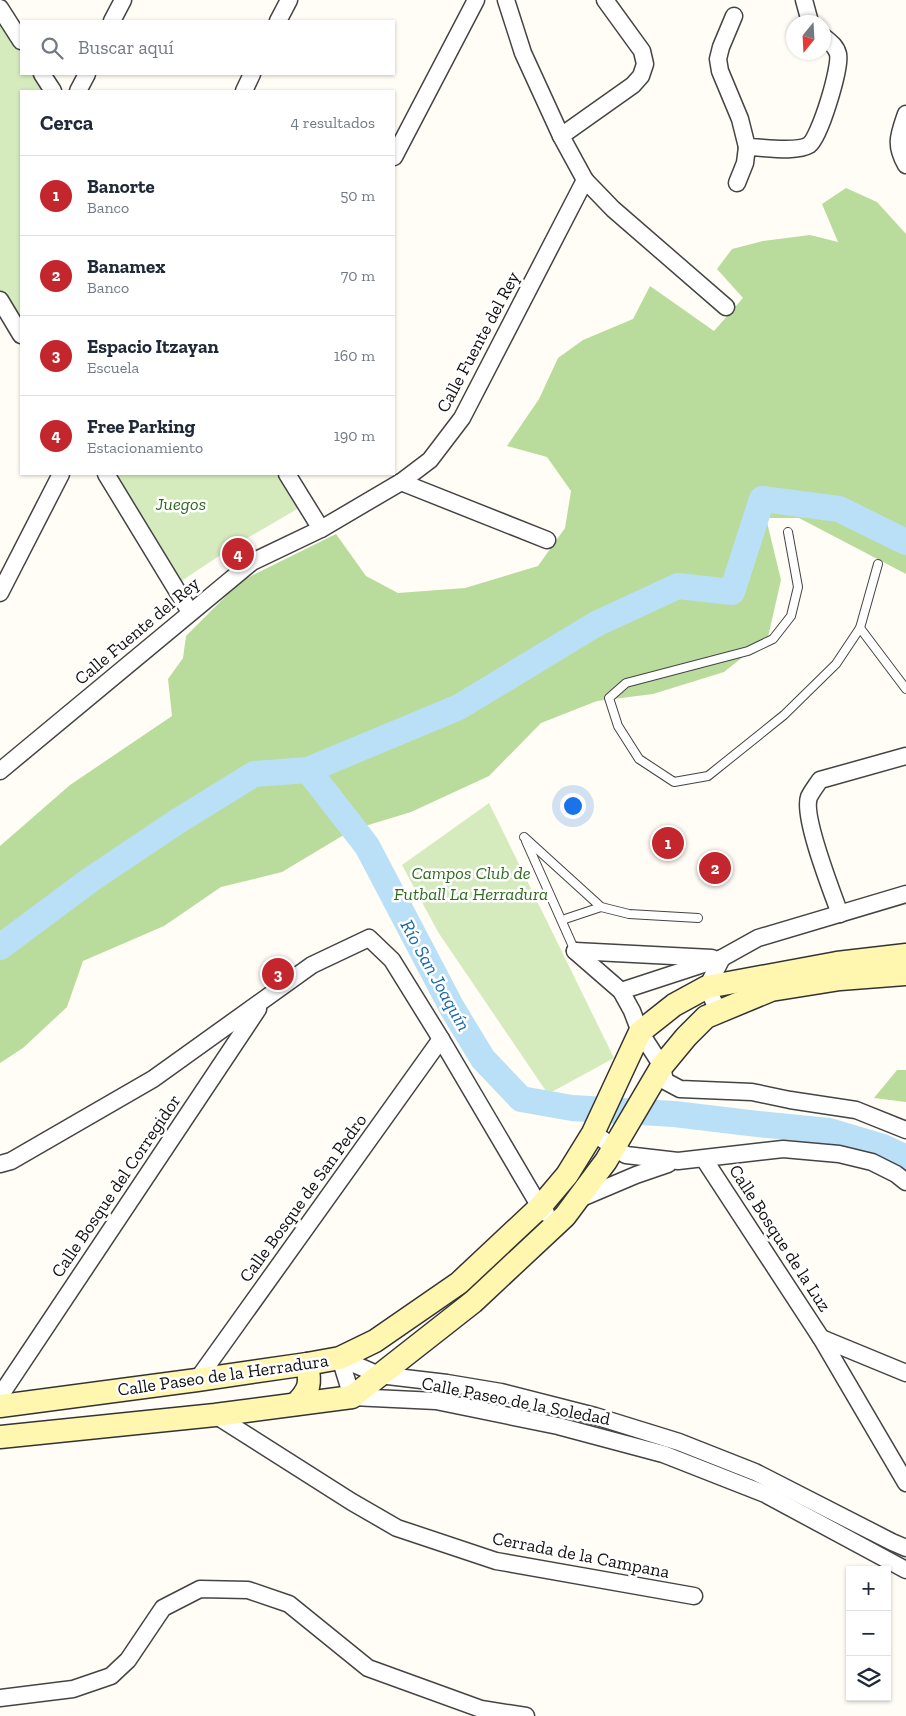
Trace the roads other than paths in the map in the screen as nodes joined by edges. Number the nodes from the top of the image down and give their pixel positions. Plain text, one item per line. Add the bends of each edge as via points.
1 (123, 0) edge
2 (289, 0) edge
3 (476, 0) edge
4 (506, 0) edge
5 (604, 0) edge
6 (804, 0) edge
7 (0, 8) edge
8 (808, 15) edge
9 (734, 16) dead end
10 (113, 20) edge
11 (279, 20) edge
12 (20, 39) edge
13 (831, 43) edge
14 (43, 75) edge
15 (86, 75) edge
16 (252, 75) edge
17 (52, 90) edge
18 (79, 90) edge
19 (244, 90) edge
20 (906, 114) edge
21 (561, 136) junction
22 (748, 147) junction
23 (395, 155) edge
24 (906, 164) edge
25 (585, 180) junction
26 (737, 184) dead end
27 (0, 300) edge
28 (726, 306) dead end
29 (20, 333) edge
30 (60, 475) edge
31 (107, 475) edge
32 (288, 475) edge
33 (401, 482) junction
34 (322, 529) junction
35 (788, 532) dead end
36 (546, 540) dead end
37 (878, 564) dead end
38 (0, 594) edge
39 (190, 612) junction
40 (860, 628) junction
41 (906, 689) edge
42 (906, 756) edge
43 (0, 771) edge
44 (906, 894) edge
45 (601, 907) junction
46 (840, 914) junction
47 (698, 918) dead end
48 (562, 920) junction
49 (575, 951) junction
50 (906, 955) edge
51 (722, 958) junction
52 (906, 974) edge
53 (707, 987) junction
54 (621, 991) junction
55 (264, 1000) junction
56 (718, 1011) junction
57 (640, 1032) junction
58 (441, 1039) junction
59 (662, 1066) junction
60 (906, 1130) edge
61 (593, 1133) junction
62 (614, 1146) junction
63 (704, 1159) junction
64 (678, 1162) junction
65 (0, 1164) edge
66 (906, 1182) edge
67 (575, 1201) junction
68 (540, 1207) junction
69 (556, 1224) junction
70 (821, 1338) junction
71 (340, 1358) junction
72 (307, 1364) junction
73 (906, 1373) edge
74 (379, 1375) junction
75 (196, 1380) junction
76 (0, 1396) edge
77 (352, 1397) junction
78 (296, 1404) junction
79 (0, 1406) edge
80 (215, 1415) junction
81 (0, 1437) edge
82 (906, 1483) edge
83 (829, 1510) junction
84 (823, 1527) junction
85 (906, 1548) edge
86 (906, 1570) edge
87 (694, 1596) dead end
88 (0, 1698) edge
89 (526, 1716) edge

1 - 10 street
2 - 11 street
3 - 23 street
4 - 21 street via 523,53
5 - 21 street via 642,51 645,64 641,76 632,85
6 - 8 street
7 - 12 street
9 - 22 street via 718,59
13 - 22 street via 838,55 837,68 824,118 810,144 798,148
14 - 17 street
15 - 18 street
16 - 19 street
20 - 24 street via 898,138 900,154
21 - 25 street
22 - 26 street
25 - 28 street via 613,209
25 - 33 street, Calle Fuente del Rey via 462,418 430,460
27 - 29 street
30 - 38 street
31 - 39 street
32 - 34 street
33 - 34 street, Calle Fuente del Rey
33 - 36 street
34 - 39 street, Calle Fuente del Rey via 252,562
35 - 40 lane via 798,588 792,616 773,639 748,651 626,683 609,698 618,726 639,759 674,782 708,776 788,711 836,664
37 - 40 lane
39 - 43 street, Calle Fuente del Rey
40 - 41 lane
42 - 46 street via 820,780 809,798 809,817
44 - 46 street
45 - 47 lane via 629,914
45 - 48 lane
45 - 48 lane via 524,837
46 - 51 street via 758,938
48 - 49 lane
49 - 51 street
49 - 54 street
50 - 53 main road, Calle Paseo de la Herradura via 837,962
51 - 53 street
51 - 54 street
52 - 56 main road via 840,979 772,990
53 - 56 street
53 - 57 main road, Calle Paseo de la Herradura via 674,1005
54 - 57 street
55 - 58 street via 312,965 370,938 392,960
55 - 65 street via 153,1079 11,1161
55 - 76 street, Calle Bosque del Corregidor
56 - 59 main road via 706,1017
57 - 59 street
57 - 61 main road, Calle Paseo de la Herradura
58 - 68 street
58 - 75 street, Calle Bosque de San Pedro
59 - 60 street via 665,1081 680,1089 752,1092 856,1110
59 - 62 main road
61 - 62 street
61 - 68 main road, Calle Paseo de la Herradura via 567,1175
62 - 64 street via 626,1155
62 - 67 main road
63 - 64 street
63 - 66 street via 783,1149 839,1154 872,1162
63 - 70 street, Calle Bosque de la Luz
64 - 67 street via 643,1172
67 - 69 main road
68 - 69 street
68 - 71 main road, Calle Paseo de la Herradura via 459,1283 375,1341
69 - 74 main road via 473,1302
70 - 73 street
70 - 82 street, Calle Bosque de la Luz
71 - 72 main road, Calle Paseo de la Herradura
71 - 74 street, Calle Paseo de la Soledad
71 - 77 street
72 - 75 main road, Calle Paseo de la Herradura
72 - 78 main road via 308,1389
74 - 77 main road
74 - 83 street, Calle Paseo de la Soledad via 501,1392 596,1416 679,1442 755,1472
75 - 79 main road, Calle Paseo de la Herradura
77 - 78 main road, Calle Paseo de la Herradura
77 - 84 street, Calle Paseo de la Soledad via 436,1401 606,1438 663,1454 766,1494
78 - 80 main road, Calle Paseo de la Herradura
80 - 81 main road, Calle Paseo de la Herradura
80 - 87 street, Cerrada de la Campana via 397,1528 496,1562
83 - 84 street
83 - 85 street, Calle Paseo de la Soledad
84 - 86 street, Calle Paseo de la Soledad
88 - 89 street via 73,1689 111,1676 128,1660 163,1608 200,1589 248,1590 289,1604 368,1668 481,1709

